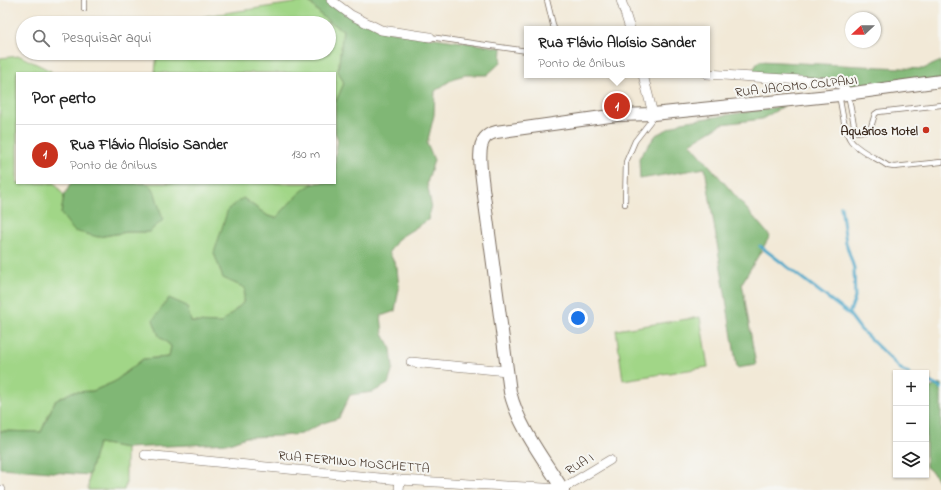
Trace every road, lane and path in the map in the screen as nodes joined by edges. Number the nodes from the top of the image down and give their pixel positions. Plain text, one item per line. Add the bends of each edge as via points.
1 (84, 0) edge
2 (331, 0) edge
3 (547, 0) edge
4 (621, 0) edge
5 (84, 10) dead end
6 (553, 26) edge
7 (629, 26) edge
8 (430, 37) joint
9 (524, 51) edge
10 (710, 74) edge
11 (644, 78) edge
12 (941, 81) edge
13 (844, 95) junction
14 (941, 105) edge
15 (653, 114) junction
16 (941, 162) edge
17 (625, 204) dead end
18 (411, 362) dead end
19 (507, 371) junction
20 (145, 455) dead end
21 (610, 460) dead end
22 (400, 480) junction
23 (562, 489) edge
24 (399, 490) edge

1 - 5 lane
2 - 8 street via 351,15 381,30
3 - 6 lane
4 - 7 street
8 - 9 lane
10 - 13 street via 834,82 842,85
11 - 15 street
12 - 13 street, RUA JACOMO COLPANI
13 - 14 lane via 857,132 870,130 878,112
13 - 15 street, RUA JACOMO COLPANI
13 - 16 lane via 848,135 857,146 888,166
15 - 17 lane via 635,141 626,162
15 - 19 street, RUA JACOMO COLPANI via 617,115 496,132 484,138 480,156 483,188
18 - 19 street
19 - 23 street via 514,408
20 - 22 street, RUA FERMINO MOSCHETTA
21 - 23 street, RUA I
22 - 23 street, RUA FERMINO MOSCHETTA
22 - 24 street

